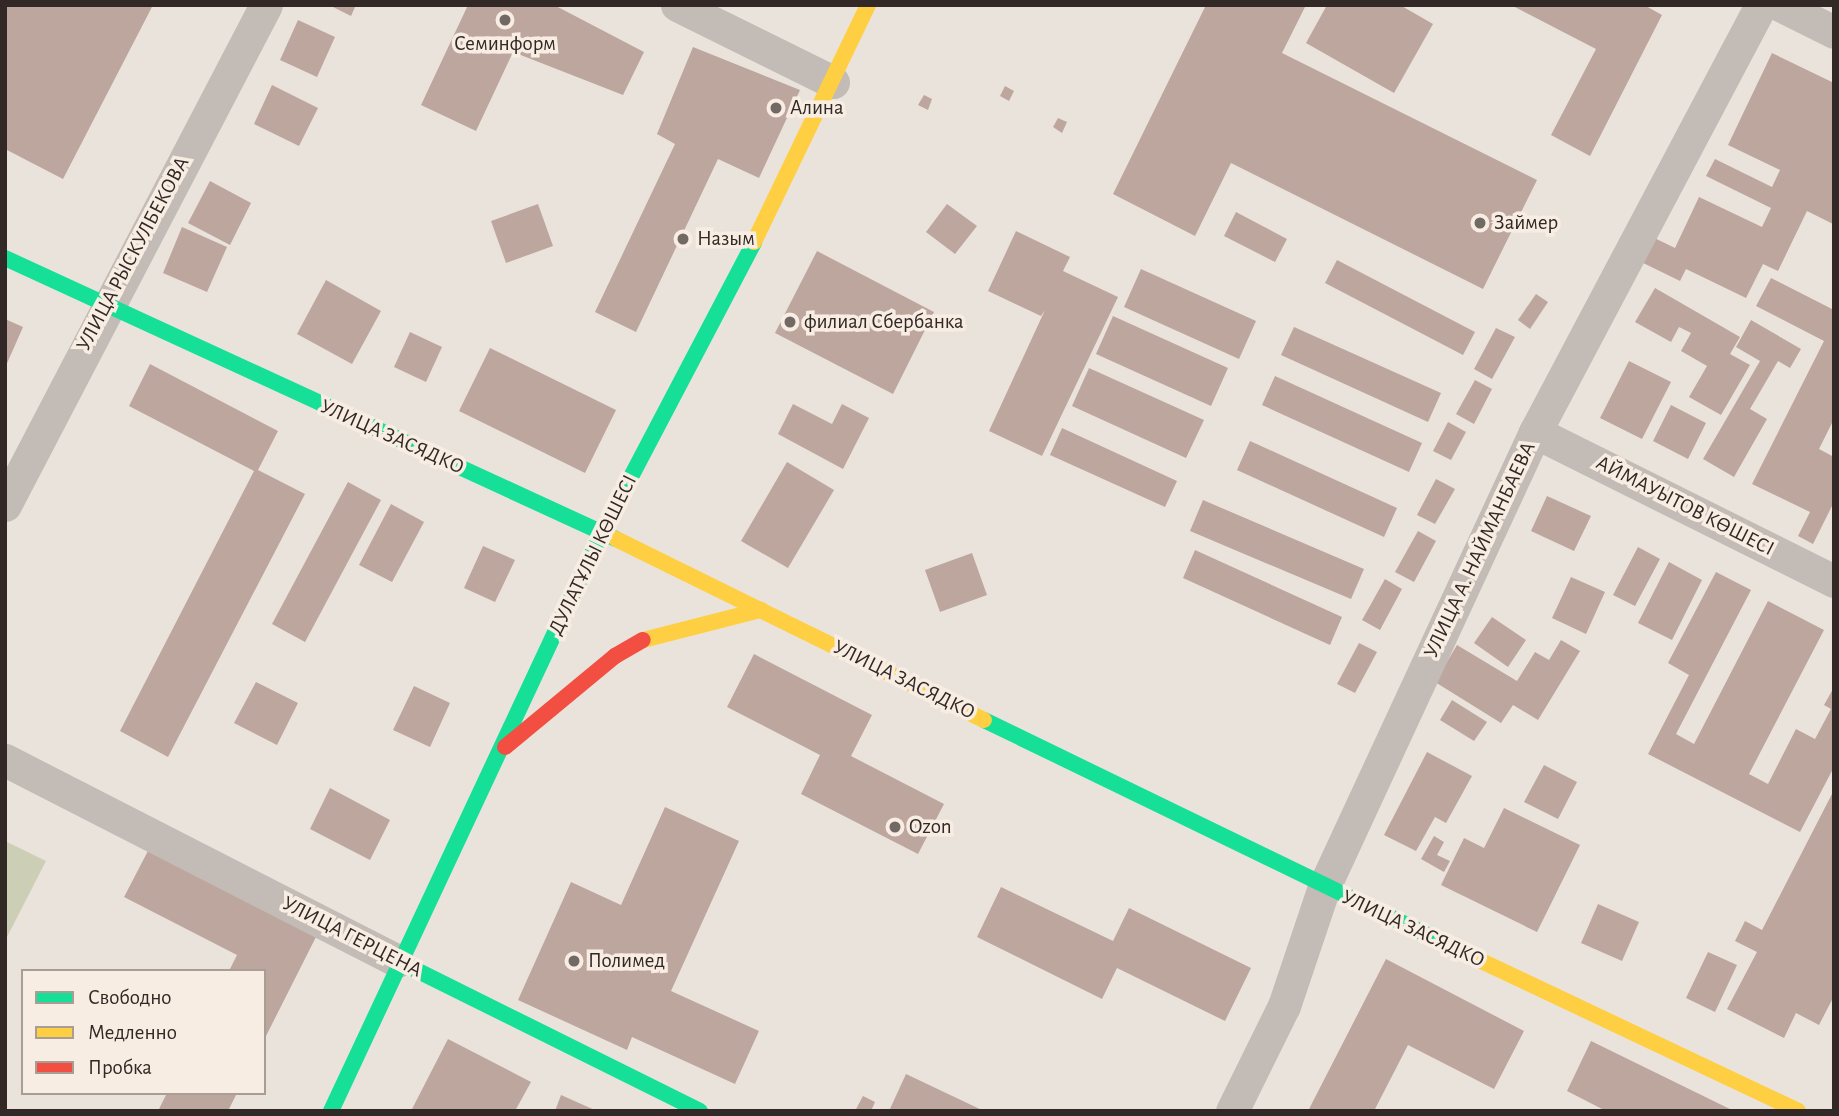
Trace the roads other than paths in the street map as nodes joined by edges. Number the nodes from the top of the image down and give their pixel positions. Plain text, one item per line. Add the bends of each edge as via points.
1 (266, 5) edge
2 (677, 5) edge
3 (868, 5) edge
4 (1761, 5) edge
5 (1780, 5) edge
6 (1834, 32) edge
7 (833, 82) junction
8 (5, 258) edge
9 (104, 307) junction
10 (1535, 432) junction
11 (5, 505) edge
12 (602, 532) junction
13 (1834, 581) edge
14 (761, 610) junction
15 (496, 755) junction
16 (5, 760) edge
17 (1324, 887) junction
18 (398, 961) junction
19 (331, 1111) edge
20 (700, 1111) edge
21 (1233, 1111) edge
22 (1798, 1111) edge

1 - 9 street, УЛИЦА РЫСКУЛБЕКОВА
2 - 7 street
3 - 7 street, ДУЛАТҰЛЫ КӨШЕСІ
4 - 10 street, УЛИЦА А. НАЙМАНБАЕВА
5 - 6 street
7 - 12 street, ДУЛАТҰЛЫ КӨШЕСІ via 805,145
8 - 9 street, УЛИЦА ЗАСЯДКО
9 - 11 street, УЛИЦА РЫСКУЛБЕКОВА
9 - 12 street, УЛИЦА ЗАСЯДКО
10 - 13 street, АЙМАУЫТОВ КӨШЕСІ
10 - 17 street, УЛИЦА А. НАЙМАНБАЕВА
12 - 14 street, УЛИЦА ЗАСЯДКО
12 - 15 street, ДУЛАТҰЛЫ КӨШЕСІ
14 - 15 street via 649,637 615,656
14 - 17 street, УЛИЦА ЗАСЯДКО
15 - 18 street, ДУЛАТҰЛЫ КӨШЕСІ
16 - 18 street, УЛИЦА ГЕРЦЕНА
17 - 21 street, УЛИЦА А. НАЙМАНБАЕВА via 1284,1006
17 - 22 street, УЛИЦА ЗАСЯДКО
18 - 19 street, ДУЛАТҰЛЫ КӨШЕСІ
18 - 20 street, УЛИЦА ГЕРЦЕНА

